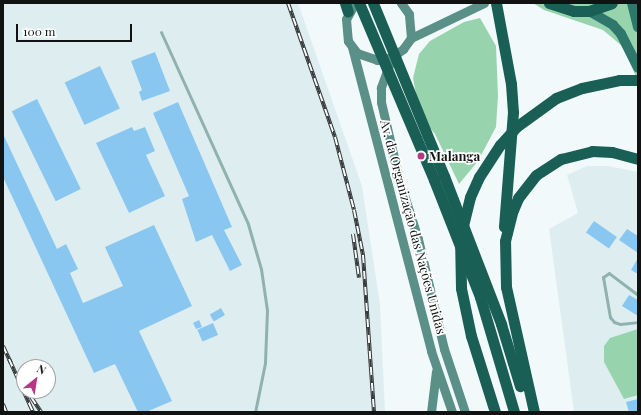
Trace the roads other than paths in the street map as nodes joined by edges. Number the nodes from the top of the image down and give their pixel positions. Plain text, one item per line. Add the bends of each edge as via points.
1 (359, 3) edge
2 (373, 3) edge
3 (401, 3) edge
4 (484, 3) edge
5 (496, 3) edge
6 (549, 3) edge
7 (612, 3) edge
8 (632, 3) edge
9 (350, 6) edge
10 (589, 11) junction
11 (638, 27) edge
12 (160, 32) dead end
13 (411, 38) junction
14 (352, 47) junction
15 (392, 57) junction
16 (638, 68) edge
17 (638, 80) edge
18 (638, 159) edge
19 (439, 178) junction
20 (505, 241) junction
21 (638, 295) edge
22 (638, 322) edge
23 (437, 368) junction
24 (255, 412) edge
25 (431, 412) edge
26 (452, 412) edge
27 (465, 412) edge
28 (494, 412) edge
29 (514, 412) edge
30 (527, 412) edge
31 (534, 412) edge

1 - 19 highway, bridge
2 - 19 highway, bridge
3 - 13 main road via 409,14
4 - 13 main road
5 - 20 highway via 511,84 513,112 505,202
6 - 10 highway via 574,11
7 - 10 highway
8 - 11 main road
9 - 14 main road, Av. da Organização das Nações Unidas via 345,26
10 - 16 main road via 612,25
12 - 24 lane via 248,224 261,269 267,310 265,363
13 - 15 main road via 403,49
14 - 15 main road via 370,59
14 - 23 main road, Av. da Organização das Nações Unidas
15 - 27 main road, Av. da Organização das Nações Unidas via 381,88 381,102 444,349
17 - 28 highway, bridge via 619,80 582,88 556,98 516,127 500,145 479,177 470,197 460,238 461,288 471,336
18 - 20 highway via 612,152 592,151 561,159 548,166 536,175 518,198 507,225
19 - 29 highway via 480,296
19 - 30 highway via 501,324
20 - 31 highway via 506,288
21 - 22 lane via 609,273 603,277 610,317 620,324
23 - 25 main road
23 - 26 main road, Av. da Organização das Nações Unidas

